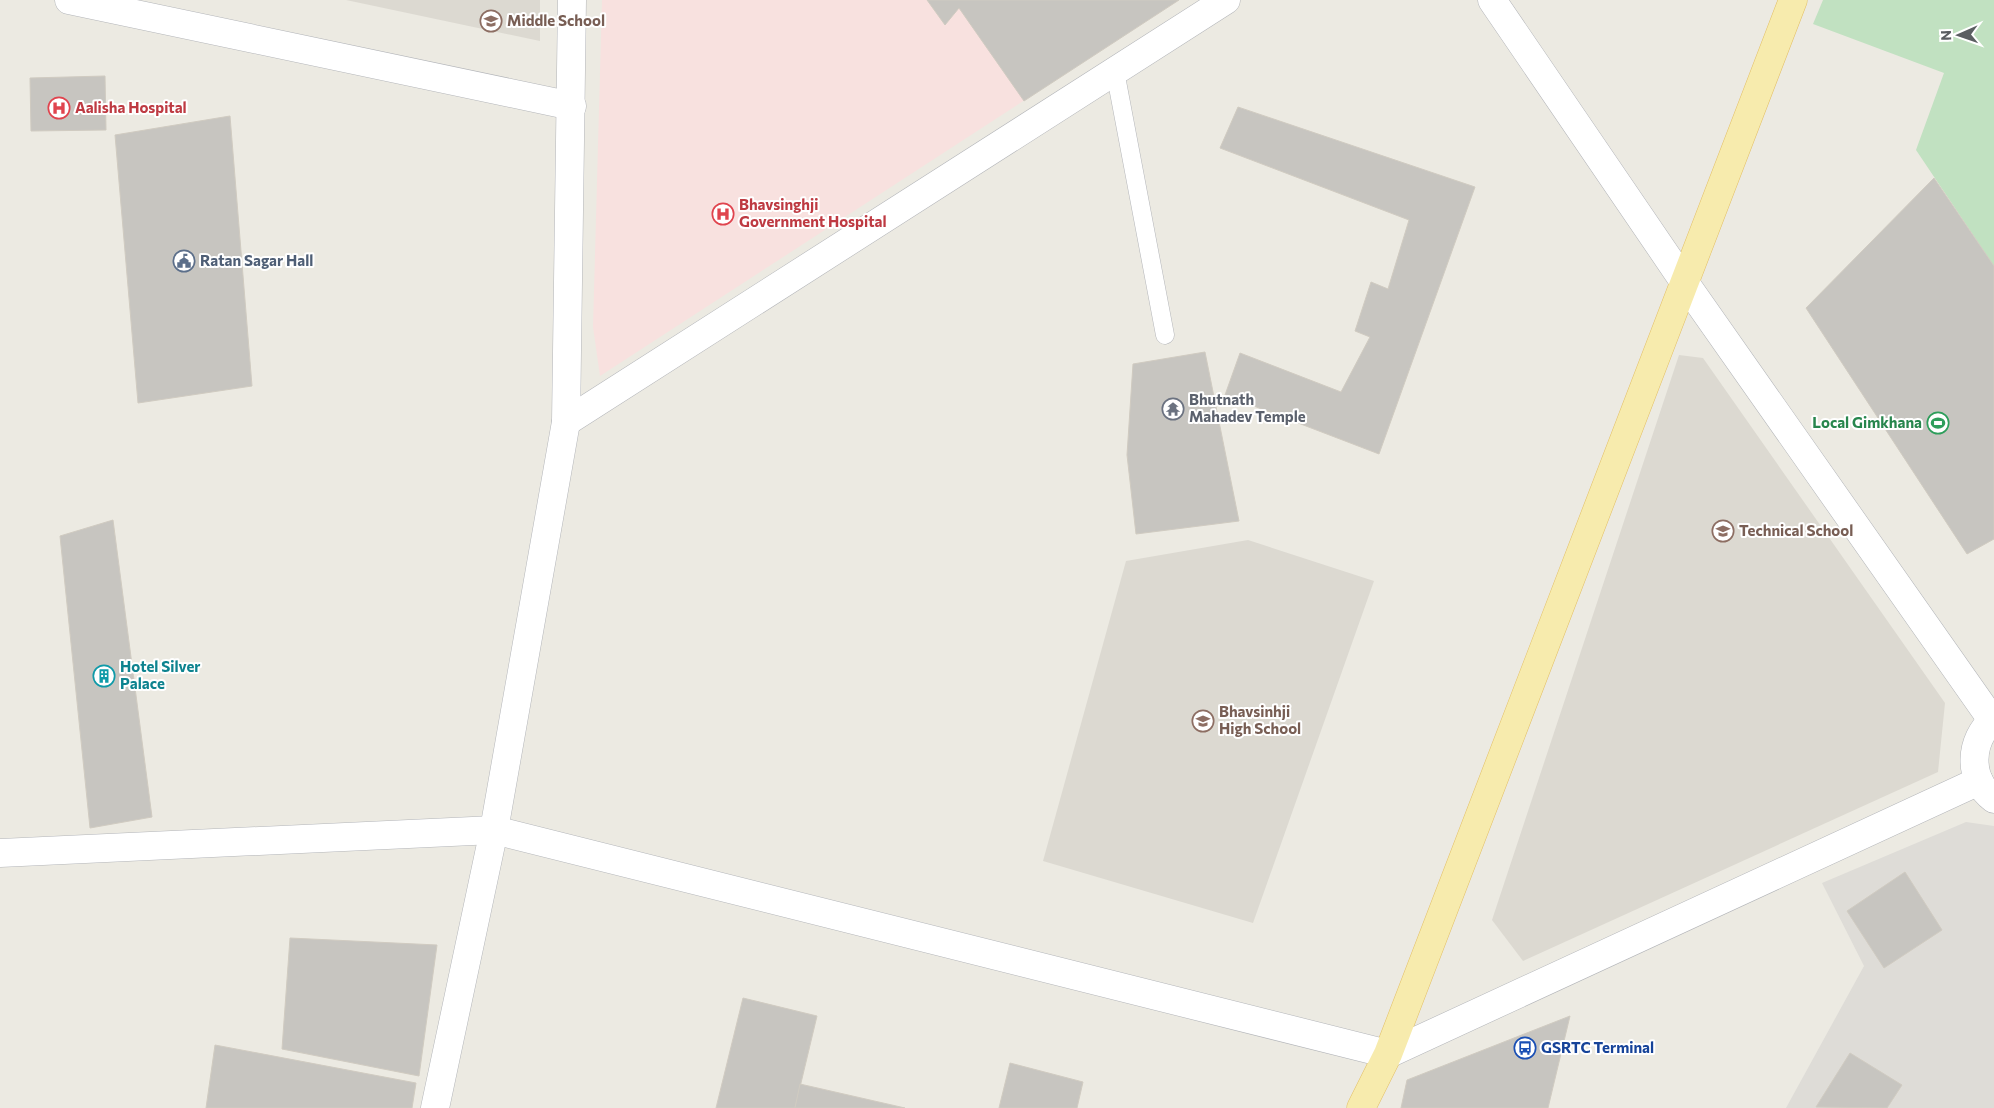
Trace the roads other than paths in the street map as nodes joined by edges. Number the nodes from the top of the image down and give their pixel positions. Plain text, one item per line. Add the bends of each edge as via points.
1 (69, 0) edge
2 (572, 0) edge
3 (1226, 0) edge
4 (1492, 0) edge
5 (1793, 0) edge
6 (1115, 71) junction
7 (572, 106) junction
8 (1685, 283) junction
9 (1164, 335) dead end
10 (566, 422) junction
11 (1993, 720) edge
12 (1986, 790) edge
13 (494, 830) junction
14 (0, 853) edge
15 (1388, 1054) junction
16 (435, 1108) edge
17 (1362, 1108) edge

1 - 7 street
2 - 7 street
3 - 6 street
4 - 8 street
5 - 8 main road
6 - 9 lane
6 - 10 street
7 - 10 street
8 - 11 street
8 - 15 main road
10 - 13 street
11 - 12 street via 1981,732 1975,748 1974,765
12 - 15 street
13 - 14 street
13 - 15 street
13 - 16 street
15 - 17 main road

